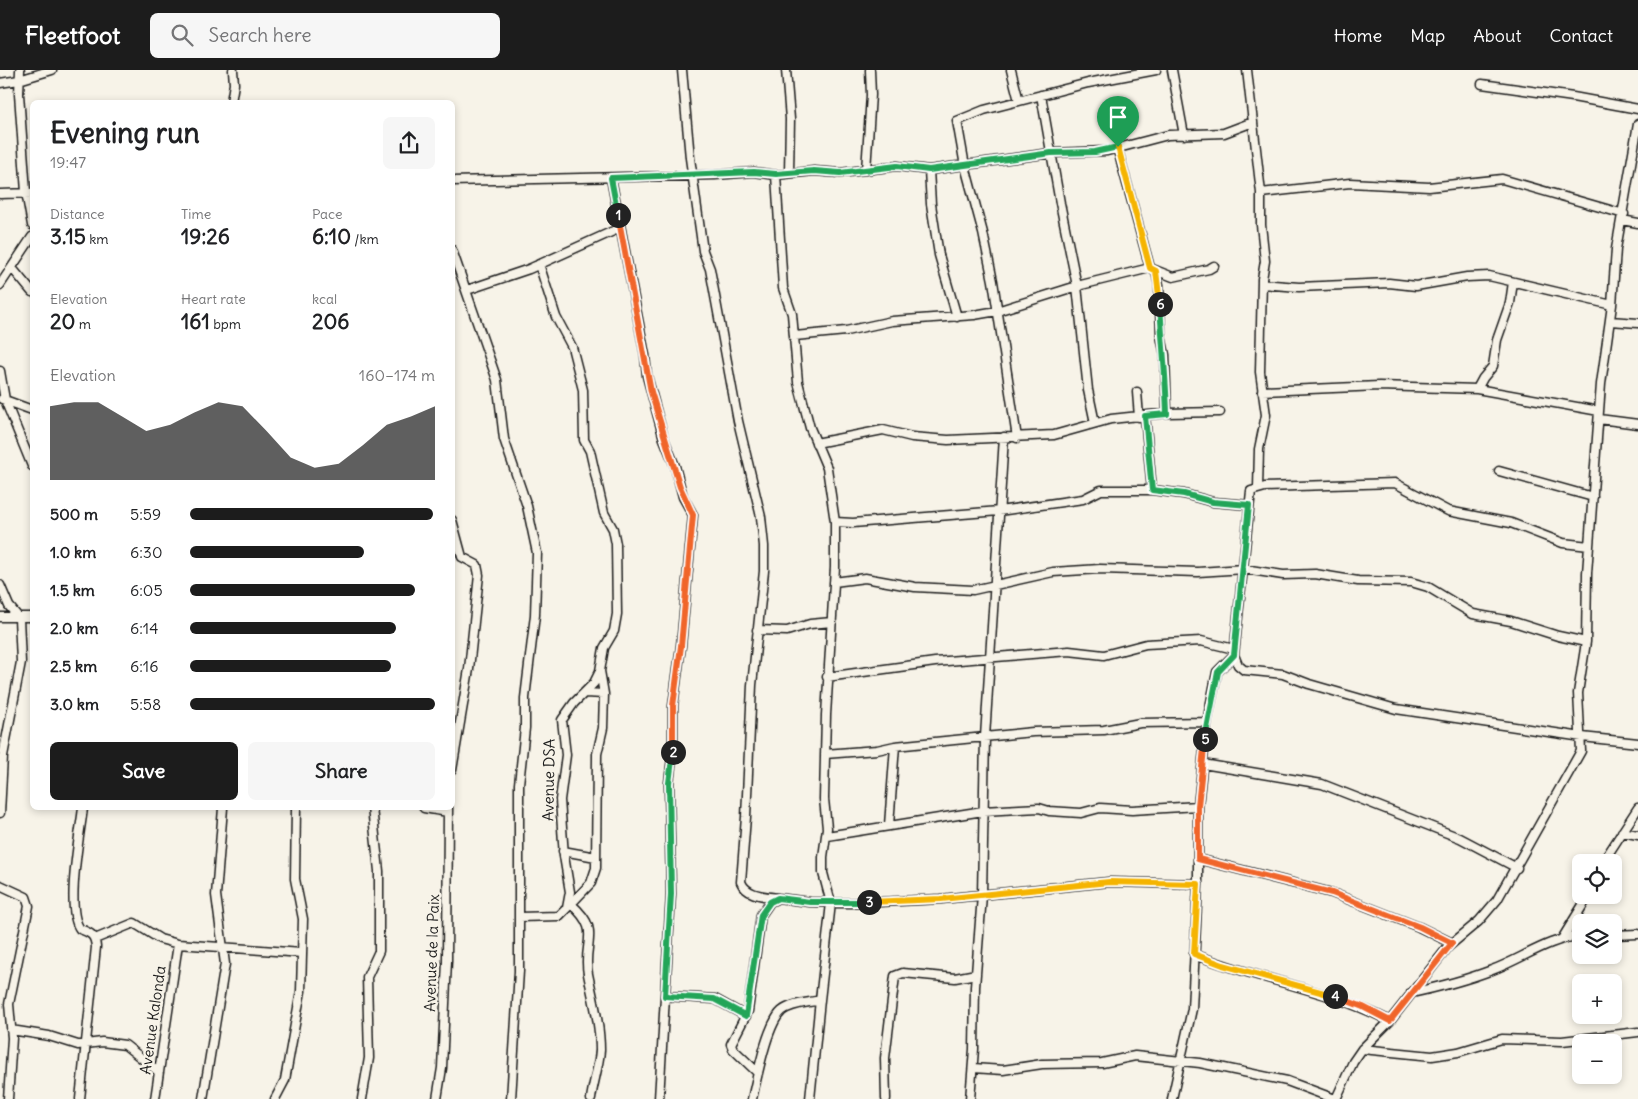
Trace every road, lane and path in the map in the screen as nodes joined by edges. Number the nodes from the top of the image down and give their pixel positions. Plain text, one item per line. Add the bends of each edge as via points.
1 (20, 70) edge
2 (52, 70) edge
3 (233, 70) edge
4 (682, 70) edge
5 (786, 70) edge
6 (870, 70) edge
7 (1011, 70) edge
8 (1156, 70) edge
9 (1172, 70) edge
10 (1247, 70) edge
11 (19, 80) junction
12 (0, 83) edge
13 (1482, 84) dead end
14 (1041, 95) junction
15 (231, 100) edge
16 (1019, 101) junction
17 (1638, 109) edge
18 (1252, 122) junction
19 (1638, 124) edge
20 (1184, 135) junction
21 (1118, 147) junction
22 (1051, 153) junction
23 (964, 166) junction
24 (866, 170) junction
25 (929, 170) junction
26 (788, 173) junction
27 (694, 174) junction
28 (776, 174) junction
29 (611, 178) junction
30 (455, 181) edge
31 (29, 192) edge
32 (1262, 193) junction
33 (0, 194) edge
34 (1623, 217) junction
35 (1638, 223) edge
36 (620, 228) junction
37 (30, 241) edge
38 (455, 258) edge
39 (539, 264) junction
40 (1214, 266) dead end
41 (12, 268) junction
42 (1153, 269) junction
43 (1512, 282) junction
44 (1262, 284) junction
45 (0, 285) edge
46 (1077, 286) junction
47 (30, 290) edge
48 (467, 290) junction
49 (1612, 305) junction
50 (997, 311) junction
51 (956, 317) junction
52 (1610, 322) junction
53 (1638, 324) edge
54 (794, 336) junction
55 (0, 371) edge
56 (1477, 389) junction
57 (1262, 390) junction
58 (1137, 392) dead end
59 (3, 399) edge
60 (30, 409) edge
61 (1220, 412) dead end
62 (1167, 414) junction
63 (1599, 415) junction
64 (1142, 417) junction
65 (1095, 423) junction
66 (1638, 424) edge
67 (1004, 437) junction
68 (1017, 438) junction
69 (816, 443) junction
70 (30, 461) edge
71 (1499, 471) dead end
72 (1258, 488) junction
73 (1152, 490) junction
74 (1593, 497) junction
75 (1249, 505) junction
76 (999, 512) junction
77 (835, 522) junction
78 (455, 533) edge
79 (1589, 546) junction
80 (1244, 568) junction
81 (834, 582) junction
82 (0, 585) edge
83 (994, 587) junction
84 (0, 617) edge
85 (19, 618) junction
86 (30, 618) edge
87 (832, 622) junction
88 (757, 630) junction
89 (1586, 642) junction
90 (1234, 652) junction
91 (991, 657) junction
92 (600, 671) junction
93 (827, 677) junction
94 (585, 693) junction
95 (604, 694) junction
96 (1207, 722) junction
97 (985, 737) junction
98 (1582, 737) junction
99 (1638, 743) edge
100 (895, 746) junction
101 (455, 751) edge
102 (825, 754) junction
103 (2, 757) edge
104 (1203, 764) junction
105 (1198, 806) junction
106 (1638, 808) edge
107 (83, 810) edge
108 (223, 810) edge
109 (296, 810) edge
110 (372, 810) edge
111 (448, 810) edge
112 (983, 811) junction
113 (0, 813) edge
114 (889, 825) junction
115 (1622, 832) junction
116 (1638, 835) edge
117 (827, 836) junction
118 (563, 851) junction
119 (1608, 854) edge
120 (596, 857) junction
121 (1198, 859) junction
122 (1517, 868) junction
123 (1198, 884) junction
124 (0, 885) edge
125 (982, 895) junction
126 (778, 898) junction
127 (831, 903) junction
128 (1583, 904) edge
129 (569, 906) junction
130 (519, 917) junction
131 (1638, 934) edge
132 (1622, 935) edge
133 (1572, 937) edge
134 (1562, 938) junction
135 (95, 939) junction
136 (1452, 943) junction
137 (178, 944) junction
138 (223, 948) junction
139 (302, 952) junction
140 (1194, 954) junction
141 (976, 974) junction
142 (1411, 993) junction
143 (665, 996) junction
144 (820, 1000) junction
145 (746, 1016) junction
146 (1390, 1021) junction
147 (11, 1030) junction
148 (1638, 1032) edge
149 (87, 1046) junction
150 (1362, 1049) junction
151 (1180, 1062) junction
152 (973, 1068) junction
153 (160, 1072) junction
154 (758, 1073) junction
155 (8, 1099) edge
156 (80, 1099) edge
157 (155, 1099) edge
158 (203, 1099) edge
159 (275, 1099) edge
160 (362, 1099) edge
161 (437, 1099) edge
162 (511, 1099) edge
163 (591, 1099) edge
164 (659, 1099) edge
165 (752, 1099) edge
166 (810, 1099) edge
167 (886, 1099) edge
168 (970, 1099) edge
169 (1172, 1099) edge
170 (1336, 1099) edge

1 - 11 street
2 - 11 street
3 - 15 street
4 - 27 street
5 - 26 street via 790,120
6 - 24 street
7 - 16 street
8 - 14 street via 1088,82
9 - 20 street
10 - 18 street
11 - 12 street
11 - 31 street
13 - 17 street
14 - 16 street
14 - 22 street
16 - 23 street via 957,121
18 - 20 street via 1224,134
18 - 32 street
19 - 34 street
20 - 21 street
21 - 22 street via 1095,152
21 - 42 street
22 - 23 street
22 - 46 street
23 - 25 street
23 - 50 street via 983,233
24 - 25 street via 897,166
24 - 26 street
25 - 51 street via 939,254
26 - 28 street
27 - 28 street
27 - 29 street
27 - 88 street via 704,251 761,517 764,571
28 - 54 street via 783,288 792,314
29 - 30 street
29 - 36 street
31 - 33 street
32 - 34 street via 1350,183 1429,187 1502,179
32 - 44 street via 1260,225 1265,260
34 - 35 street
34 - 49 street via 1616,249
36 - 39 street
36 - 143 street via 651,392 680,487 693,515 673,706 669,783 671,894
37 - 41 street
38 - 48 street
39 - 48 street
39 - 92 street, Avenue DSA via 556,317 574,355 583,390 584,440 616,544 616,624 604,648
40 - 42 street via 1209,270 1173,277
41 - 45 street
41 - 47 street
42 - 46 street
42 - 62 street via 1159,285
43 - 44 street via 1490,276 1416,286 1389,283 1299,288
43 - 49 street
43 - 56 street via 1510,303 1492,366
44 - 57 street
46 - 50 street
46 - 65 street via 1088,390
48 - 130 street via 497,380 504,439 527,506 537,553 535,615 524,698
49 - 52 street
50 - 51 street
50 - 68 street
51 - 54 street via 898,320 846,331
52 - 53 street
52 - 63 street
54 - 69 street via 798,382
55 - 59 street
56 - 57 street via 1380,386
56 - 63 street
57 - 72 street via 1266,415 1258,449
58 - 64 street
59 - 60 street
59 - 70 street
61 - 62 street
62 - 64 street
63 - 66 street
63 - 74 street
64 - 65 street
64 - 73 street
65 - 68 street via 1054,435
67 - 68 street
67 - 69 street via 948,440 912,437 883,430
67 - 76 street
69 - 77 street via 829,477
71 - 74 street
72 - 75 street via 1251,492
72 - 79 street via 1395,483 1448,511 1511,523 1563,543
73 - 75 street via 1213,502
73 - 76 street via 1101,490 1083,499
74 - 79 street
75 - 80 street
76 - 77 street
76 - 83 street
77 - 81 street
78 - 101 street via 460,554 477,565 479,575
79 - 89 street
80 - 83 street via 1198,572 1100,569 1063,572
80 - 89 street via 1283,575 1315,574 1358,581 1411,582 1428,587 1473,614
80 - 90 street
81 - 83 street via 865,578 915,588 973,590
81 - 87 street
82 - 85 street via 9,606
83 - 91 street
84 - 85 street
85 - 86 street
85 - 103 street via 21,662
87 - 88 street via 787,631
87 - 93 street
88 - 126 street via 740,874 747,890
89 - 98 street via 1578,705
90 - 91 street via 1201,641 1146,644 1104,655 1070,651
90 - 96 street via 1218,672
90 - 98 street via 1238,665 1244,670 1283,674 1396,709
91 - 93 street
91 - 97 street
92 - 94 street, Avenue DSA
92 - 95 street
93 - 102 street
94 - 95 street
94 - 118 street, Avenue DSA via 562,720 566,755 560,800
95 - 120 street via 603,728 597,754
96 - 97 street via 1140,723 1104,730
96 - 104 street
97 - 100 street
97 - 112 street
98 - 99 street
98 - 122 street via 1578,760
100 - 102 street
100 - 114 street
102 - 117 street
103 - 113 street
104 - 105 street
104 - 122 street via 1322,784 1460,838
105 - 112 street via 1132,810 1100,808 1081,812 1039,808
105 - 121 street
106 - 115 street
107 - 135 street via 74,916 80,929 92,933
108 - 138 street via 216,895
109 - 139 street via 294,867 303,919
110 - 160 street via 379,871 379,951 367,976 369,1058
111 - 161 street, Avenue de la Paix via 447,961 442,1068
112 - 114 street
112 - 125 street
114 - 117 street
115 - 116 street
115 - 119 street
117 - 127 street via 823,858
118 - 120 street
118 - 129 street, Avenue DSA via 570,892
120 - 129 street via 591,883
121 - 123 street
121 - 136 street via 1332,893
122 - 136 street via 1490,909
123 - 125 street via 1109,882
123 - 140 street
124 - 147 street via 26,897 29,906 9,1004
125 - 127 street
125 - 141 street
126 - 127 street
126 - 145 street via 770,902 761,915
127 - 144 street
128 - 134 street
129 - 130 street via 559,916
129 - 163 street via 585,918 590,935 588,973 600,1050
130 - 162 street
131 - 132 street
133 - 134 street
134 - 142 street via 1494,969
135 - 137 street via 134,923 160,939
135 - 149 street
136 - 142 street
137 - 138 street
137 - 153 street, Avenue Kalonda
138 - 139 street
138 - 158 street via 225,964
139 - 159 street via 290,1057 282,1088
140 - 146 street via 1330,995
140 - 151 street via 1192,1009
141 - 152 street
141 - 167 street via 955,978 903,973 895,976 885,1058
142 - 146 street
143 - 145 street via 714,999
143 - 164 street
144 - 154 street via 782,1012 773,1023
144 - 166 street
145 - 154 street via 731,1044
146 - 150 street
147 - 149 street
147 - 155 street
148 - 150 street via 1562,1041 1502,1039 1432,1056
149 - 153 street via 102,1042 125,1045
149 - 156 street
150 - 170 street
151 - 152 street via 1135,1056 1003,1070
151 - 169 street
151 - 170 street via 1207,1064 1287,1081
152 - 168 street
153 - 157 street, Avenue Kalonda
154 - 165 street

